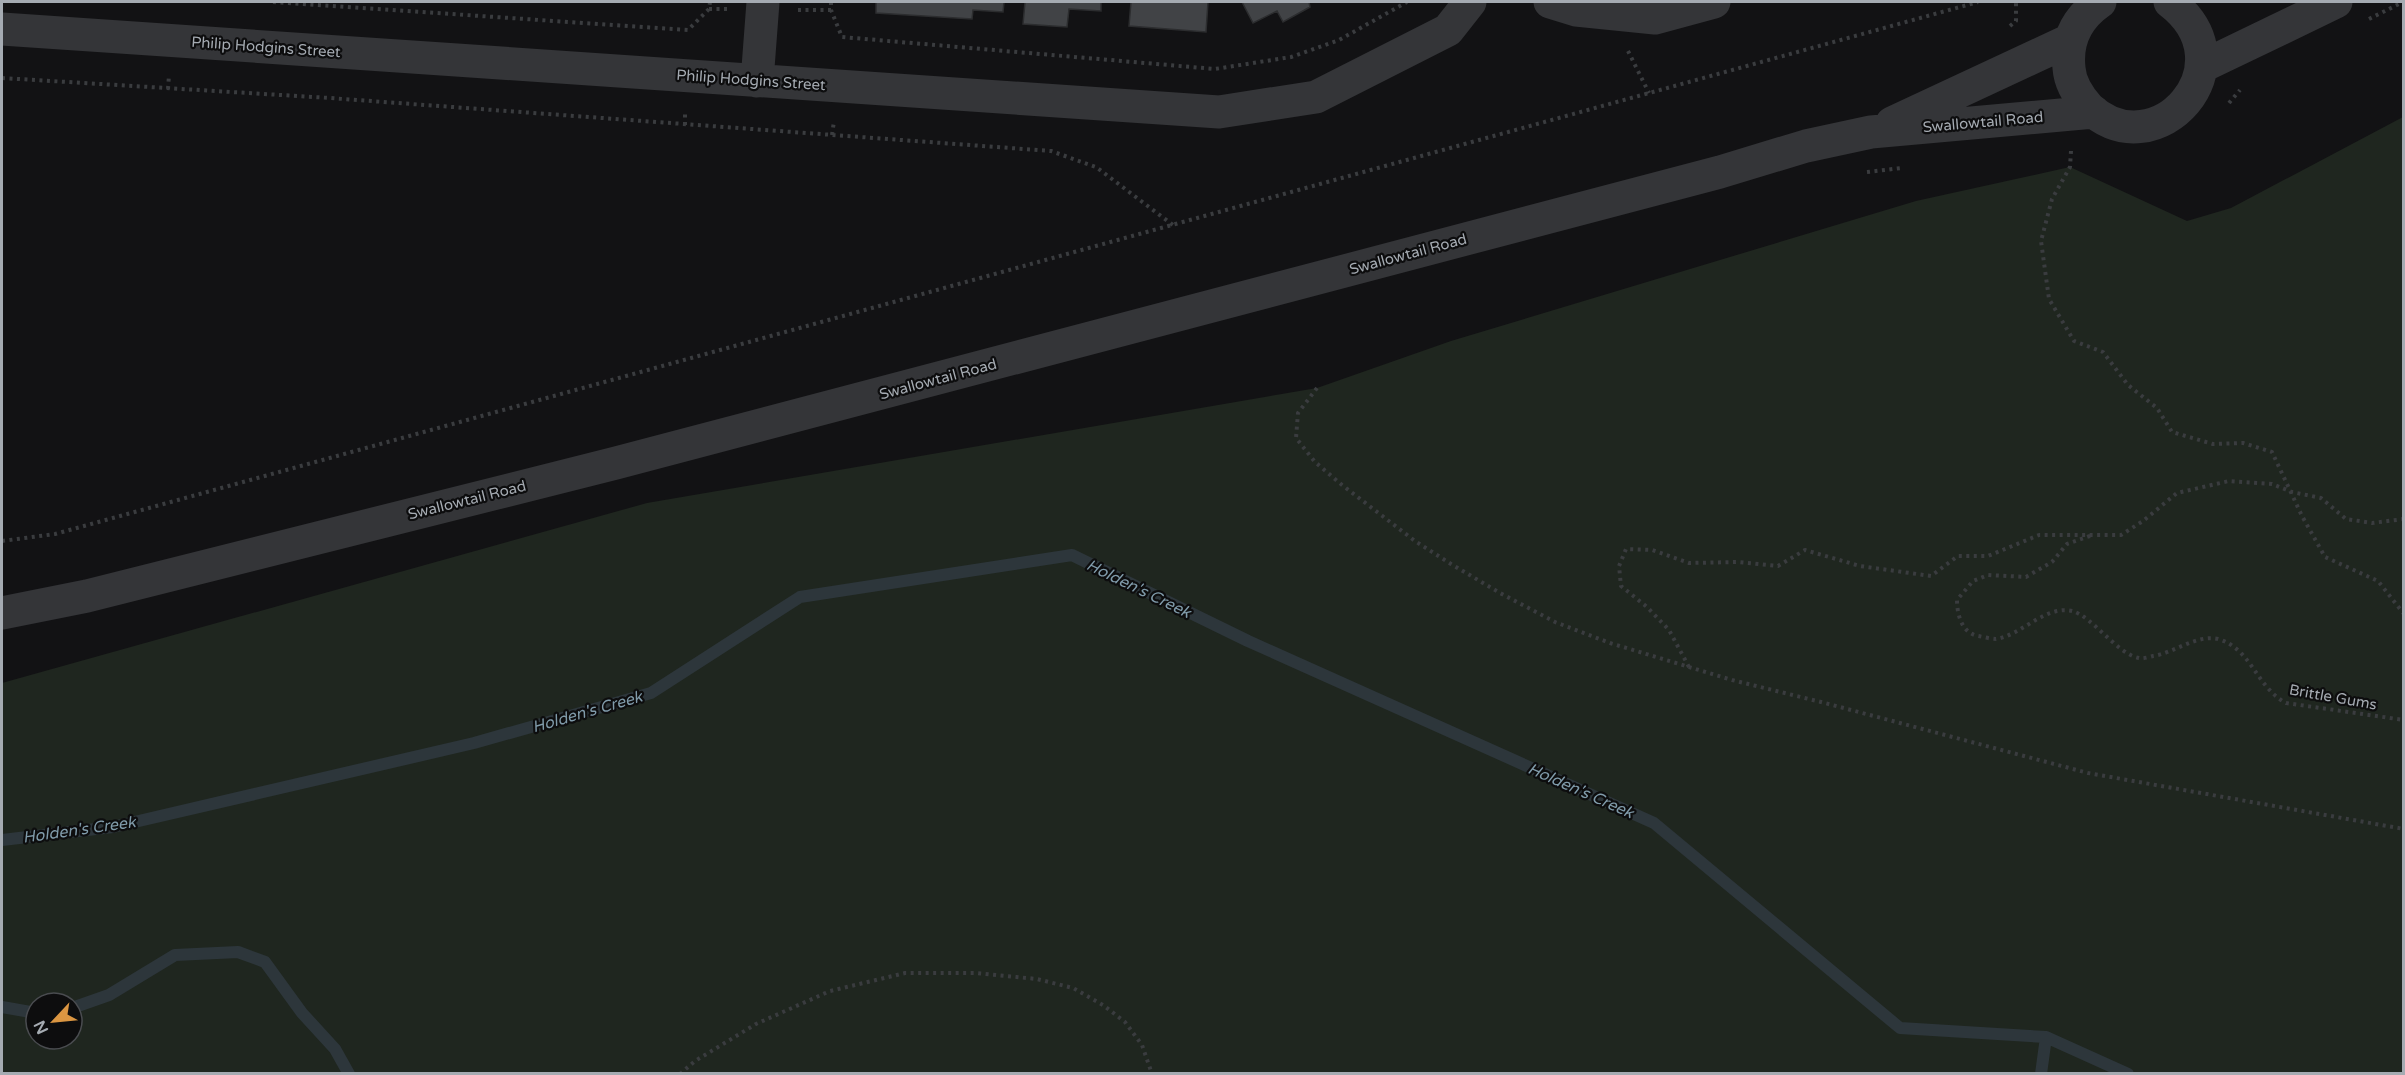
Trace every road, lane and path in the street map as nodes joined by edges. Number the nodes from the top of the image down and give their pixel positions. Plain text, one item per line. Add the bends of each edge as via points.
1 (273, 2) edge
2 (710, 2) edge
3 (763, 2) edge
4 (831, 2) edge
5 (1407, 2) edge
6 (1470, 2) edge
7 (1550, 2) edge
8 (1714, 2) edge
9 (1978, 2) edge
10 (2170, 2) edge
11 (2336, 2) edge
12 (2080, 17) edge
13 (2, 29) edge
14 (2201, 67) junction
15 (2, 78) edge
16 (757, 81) junction
17 (2094, 112) junction
18 (1871, 132) junction
19 (2071, 151) dead end
20 (1173, 225) junction
21 (1317, 388) dead end
22 (2292, 492) junction
23 (2403, 519) edge
24 (2094, 534) junction
25 (2, 541) edge
26 (2, 613) edge
27 (2403, 614) edge
28 (1689, 667) junction
29 (2403, 720) edge
30 (2403, 829) edge
31 (680, 1074) edge
32 (1152, 1074) edge

1 - 2 path via 688,30 709,9
3 - 16 street
4 - 5 path via 842,37 1215,69 1291,57 1339,40
6 - 16 street, Philip Hodgins Street via 1448,30 1316,97 1219,112
7 - 8 street via 1576,10 1655,18
9 - 20 path
10 - 14 street, Swallowtail Road via 2191,22 2198,36
11 - 14 street
12 - 17 street, Swallowtail Road via 2067,56 2069,72 2083,101
12 - 18 street, Swallowtail Road
13 - 16 street, Philip Hodgins Street
14 - 17 street, Swallowtail Road via 2187,102 2155,123 2117,124
15 - 20 path via 1051,151 1096,167
17 - 18 street, Swallowtail Road
18 - 26 street, Swallowtail Road via 1806,146 616,463 87,596
19 - 22 path via 2070,167 2052,199 2042,241 2049,298 2074,341 2103,352 2128,385 2157,408 2172,432 2213,444 2243,443 2272,452
20 - 25 path via 55,534
21 - 28 path via 1298,413 1296,438 1315,462 1415,541 1556,622
22 - 23 path, Brittle Gums via 2321,498 2346,519 2372,523
22 - 24 path, Brittle Gums via 2272,484 2229,481 2177,493 2121,535
22 - 27 path via 2325,557 2378,581
24 - 28 path, Brittle Gums via 2039,535 1988,556 1958,556 1931,576 1860,566 1805,550 1778,566 1689,563 1652,550 1626,549 1619,566 1622,586 1669,630
24 - 29 path, Brittle Gums via 2067,544 2052,562 2026,577 1988,575 1973,581 1957,600 1960,622 1972,635 1995,639 2061,610 2074,611 2122,650 2140,659 2168,654 2202,638 2215,639 2229,644 2246,658 2274,697 2286,703
28 - 30 path via 2088,773
31 - 32 path via 756,1024 830,991 905,973 976,973 1037,979 1072,988 1125,1022 1142,1045

